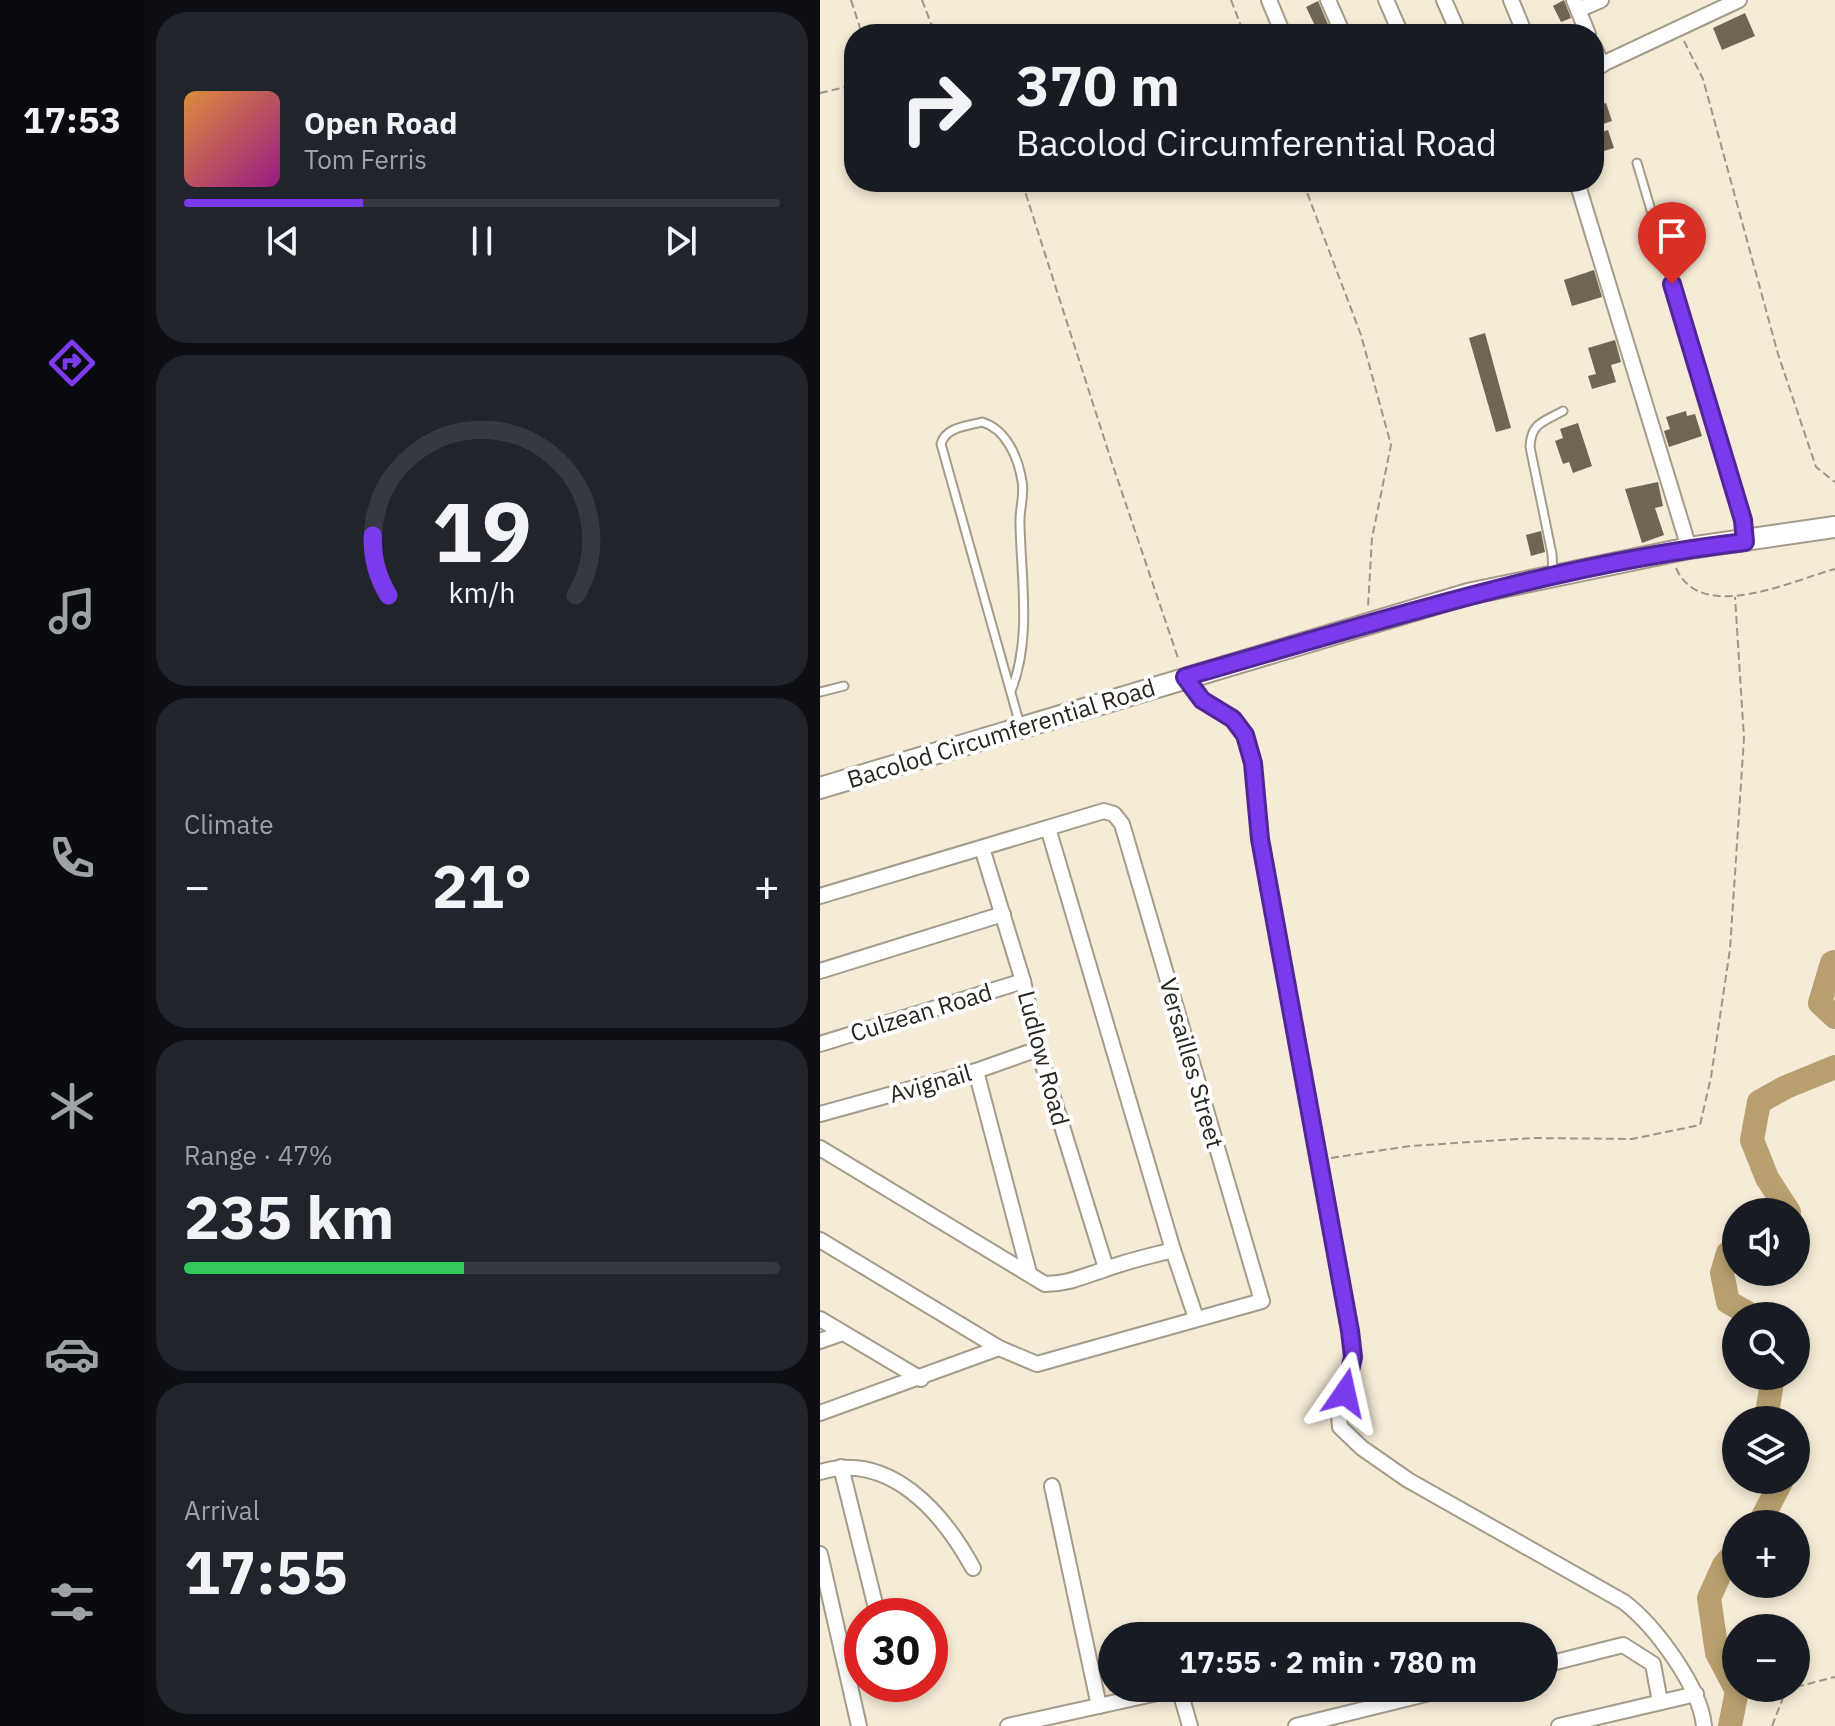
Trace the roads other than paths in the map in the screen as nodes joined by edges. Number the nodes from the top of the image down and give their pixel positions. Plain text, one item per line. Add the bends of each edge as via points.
1 (1269, 0) edge
2 (1328, 0) edge
3 (1386, 0) edge
4 (1444, 0) edge
5 (1511, 0) edge
6 (1601, 0) edge
7 (1739, 0) edge
8 (1576, 5) edge
9 (1279, 24) edge
10 (1339, 24) edge
11 (1397, 24) edge
12 (1455, 24) edge
13 (1521, 24) edge
14 (1584, 24) edge
15 (1604, 64) edge
16 (1637, 163) dead end
17 (1580, 192) edge
18 (1563, 411) dead end
19 (1835, 527) edge
20 (1745, 542) junction
21 (1679, 550) junction
22 (1553, 575) junction
23 (1185, 677) junction
24 (844, 686) dead end
25 (1011, 691) junction
26 (820, 692) edge
27 (1021, 727) junction
28 (820, 788) edge
29 (1048, 828) junction
30 (982, 848) junction
31 (820, 896) edge
32 (1003, 914) junction
33 (820, 971) edge
34 (1023, 981) junction
35 (820, 1044) edge
36 (1038, 1049) junction
37 (976, 1071) junction
38 (820, 1114) edge
39 (820, 1148) edge
40 (820, 1240) edge
41 (1173, 1250) junction
42 (1106, 1268) junction
43 (1029, 1273) junction
44 (1196, 1318) junction
45 (820, 1319) edge
46 (843, 1333) junction
47 (820, 1341) edge
48 (999, 1348) junction
49 (921, 1379) junction
50 (820, 1413) edge
51 (841, 1467) junction
52 (820, 1472) edge
53 (1052, 1486) dead end
54 (820, 1554) edge
55 (973, 1568) dead end
56 (874, 1598) edge
57 (1671, 1656) junction
58 (1558, 1661) edge
59 (1653, 1664) junction
60 (1696, 1694) junction
61 (1117, 1702) edge
62 (1184, 1702) edge
63 (1391, 1702) edge
64 (1660, 1702) junction
65 (1099, 1706) junction
66 (859, 1726) edge
67 (1008, 1726) edge
68 (1190, 1726) edge
69 (1296, 1726) edge
70 (1559, 1726) edge
71 (1704, 1726) edge

1 - 9 street
2 - 10 street
3 - 11 street
4 - 12 street
5 - 13 street
6 - 8 street
7 - 15 street
8 - 14 street
16 - 20 lane via 1743,520
17 - 21 street
18 - 22 lane via 1535,426 1530,447
19 - 20 main road, Bacolod Circumferential Road
20 - 21 main road, Bacolod Circumferential Road
21 - 22 main road, Bacolod Circumferential Road
22 - 23 main road, Bacolod Circumferential Road via 1468,594
23 - 27 main road, Bacolod Circumferential Road
23 - 57 street via 1202,700 1233,719 1245,735 1253,763 1260,839 1353,1357 1340,1427 1408,1480 1624,1602 1642,1616
24 - 26 lane
25 - 25 lane via 1020,665 1024,603 1022,480 1000,431 982,422 948,432 941,444
25 - 27 lane
27 - 28 main road, Bacolod Circumferential Road
29 - 30 street
29 - 41 street
29 - 44 street, Versailles Street via 1104,811 1122,824 1262,1301
30 - 31 street
30 - 32 street, Ludlow Road
32 - 33 street
32 - 34 street, Ludlow Road
34 - 35 street, Culzean Road
34 - 36 street, Ludlow Road
36 - 37 street, Avignail
36 - 42 street, Ludlow Road
37 - 38 street, Avignail
37 - 43 street
39 - 43 street
40 - 48 street
41 - 42 street
41 - 44 street
42 - 43 street via 1061,1284 1045,1284
44 - 48 street via 1048,1363 1037,1364
45 - 46 street
46 - 47 street
46 - 49 street
48 - 49 street
49 - 50 street
51 - 52 street
51 - 55 street via 869,1470 917,1494 939,1515
51 - 56 street
53 - 65 street
54 - 66 street
57 - 59 street
57 - 60 street
58 - 59 street via 1623,1645
59 - 64 street
60 - 64 street
60 - 71 street
61 - 65 street
62 - 68 street
63 - 69 street
64 - 70 street
65 - 67 street

